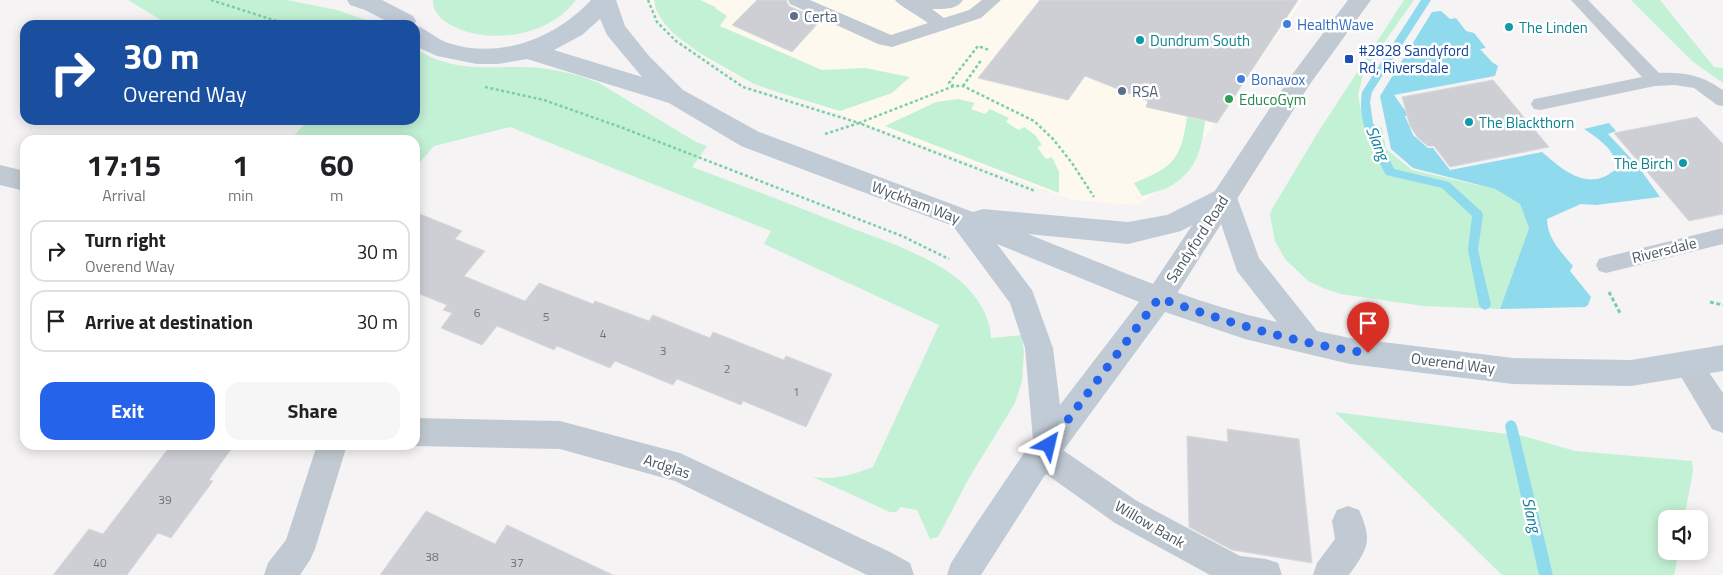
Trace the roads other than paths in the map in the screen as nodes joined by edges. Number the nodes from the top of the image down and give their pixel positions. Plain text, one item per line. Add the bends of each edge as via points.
1 (358, 0) edge
2 (604, 0) edge
3 (796, 0) edge
4 (955, 0) edge
5 (993, 0) edge
6 (1360, 0) edge
7 (1579, 0) edge
8 (908, 2) edge
9 (407, 20) edge
10 (942, 24) junction
11 (420, 38) edge
12 (527, 52) junction
13 (1655, 80) junction
14 (677, 96) junction
15 (1723, 100) edge
16 (1540, 104) dead end
17 (0, 175) edge
18 (20, 180) edge
19 (1225, 196) junction
20 (962, 219) junction
21 (1723, 236) edge
22 (1606, 265) dead end
23 (1159, 298) junction
24 (1309, 342) junction
25 (1723, 358) edge
26 (1688, 365) junction
27 (1723, 419) edge
28 (420, 432) edge
29 (1046, 449) junction
30 (330, 450) edge
31 (1348, 521) dead end
32 (280, 575) edge
33 (898, 575) edge
34 (963, 575) edge
35 (1266, 575) edge
36 (1329, 575) edge

1 - 9 main road
2 - 12 main road via 577,28 554,42
2 - 14 main road, Wyckham Way via 615,29 641,62
3 - 10 lane via 884,40 892,41
4 - 8 lane via 945,4
5 - 10 lane via 974,14
6 - 19 street, Sandyford Road via 1302,78
7 - 13 lane
8 - 10 lane
11 - 12 main road via 443,50 474,56
12 - 14 main road, Wyckham Way
13 - 15 lane via 1688,79 1702,84
13 - 16 lane
14 - 20 main road, Wyckham Way via 750,139
17 - 18 street
19 - 20 main road via 1172,224 1128,233
19 - 23 street, Sandyford Road
19 - 24 main road via 1247,263
20 - 23 main road, Wyckham Way
20 - 29 main road via 1022,298 1039,348
21 - 22 lane, Riversdale
23 - 24 main road, Overend Way via 1245,327
23 - 29 main road, Sandyford Road
24 - 26 main road, Overend Way via 1350,351 1537,372 1631,373
25 - 26 main road, Overend Way
26 - 27 street
28 - 33 street, Ardglas via 560,435 680,468
29 - 34 main road, Sandyford Road via 990,529
29 - 35 street, Willow Bank via 1126,512 1237,572
30 - 32 street via 299,549
31 - 36 street via 1352,543

